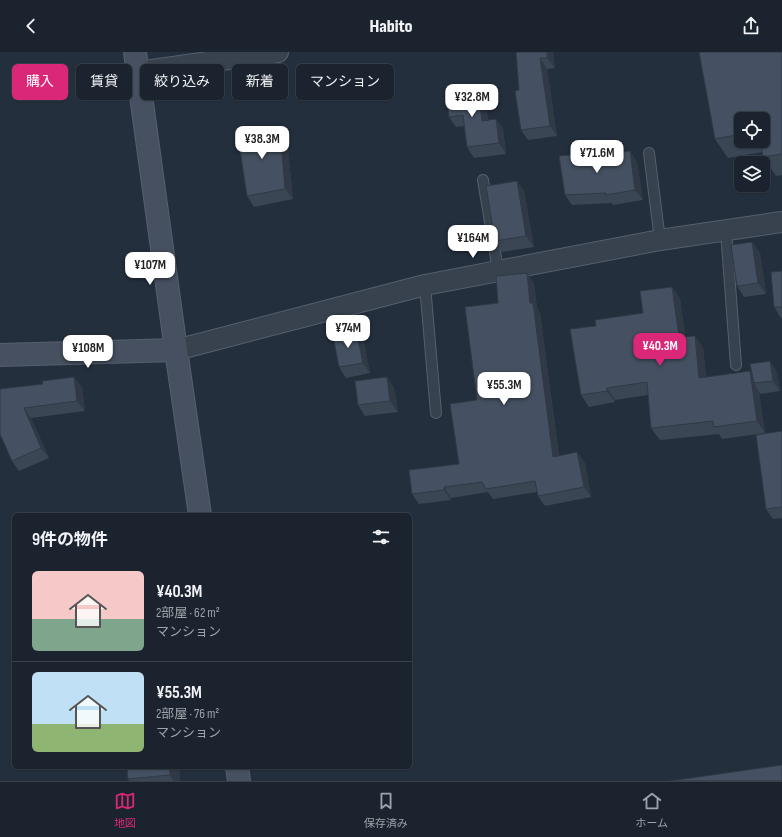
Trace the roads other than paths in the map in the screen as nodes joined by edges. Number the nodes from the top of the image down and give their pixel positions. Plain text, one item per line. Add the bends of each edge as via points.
1 (278, 52) edge
2 (137, 62) edge
3 (649, 153) dead end
4 (483, 180) dead end
5 (782, 222) edge
6 (726, 231) junction
7 (660, 240) junction
8 (498, 270) junction
9 (425, 285) junction
10 (176, 350) junction
11 (0, 354) edge
12 (736, 365) dead end
13 (436, 413) dead end
14 (200, 513) edge
15 (237, 769) edge
16 (239, 781) edge

1 - 2 street
2 - 10 street
3 - 7 lane
4 - 8 lane
5 - 6 street
6 - 7 street
6 - 12 lane
7 - 8 street
8 - 9 street
9 - 10 street
9 - 13 lane
10 - 11 street
10 - 14 street
15 - 16 street

